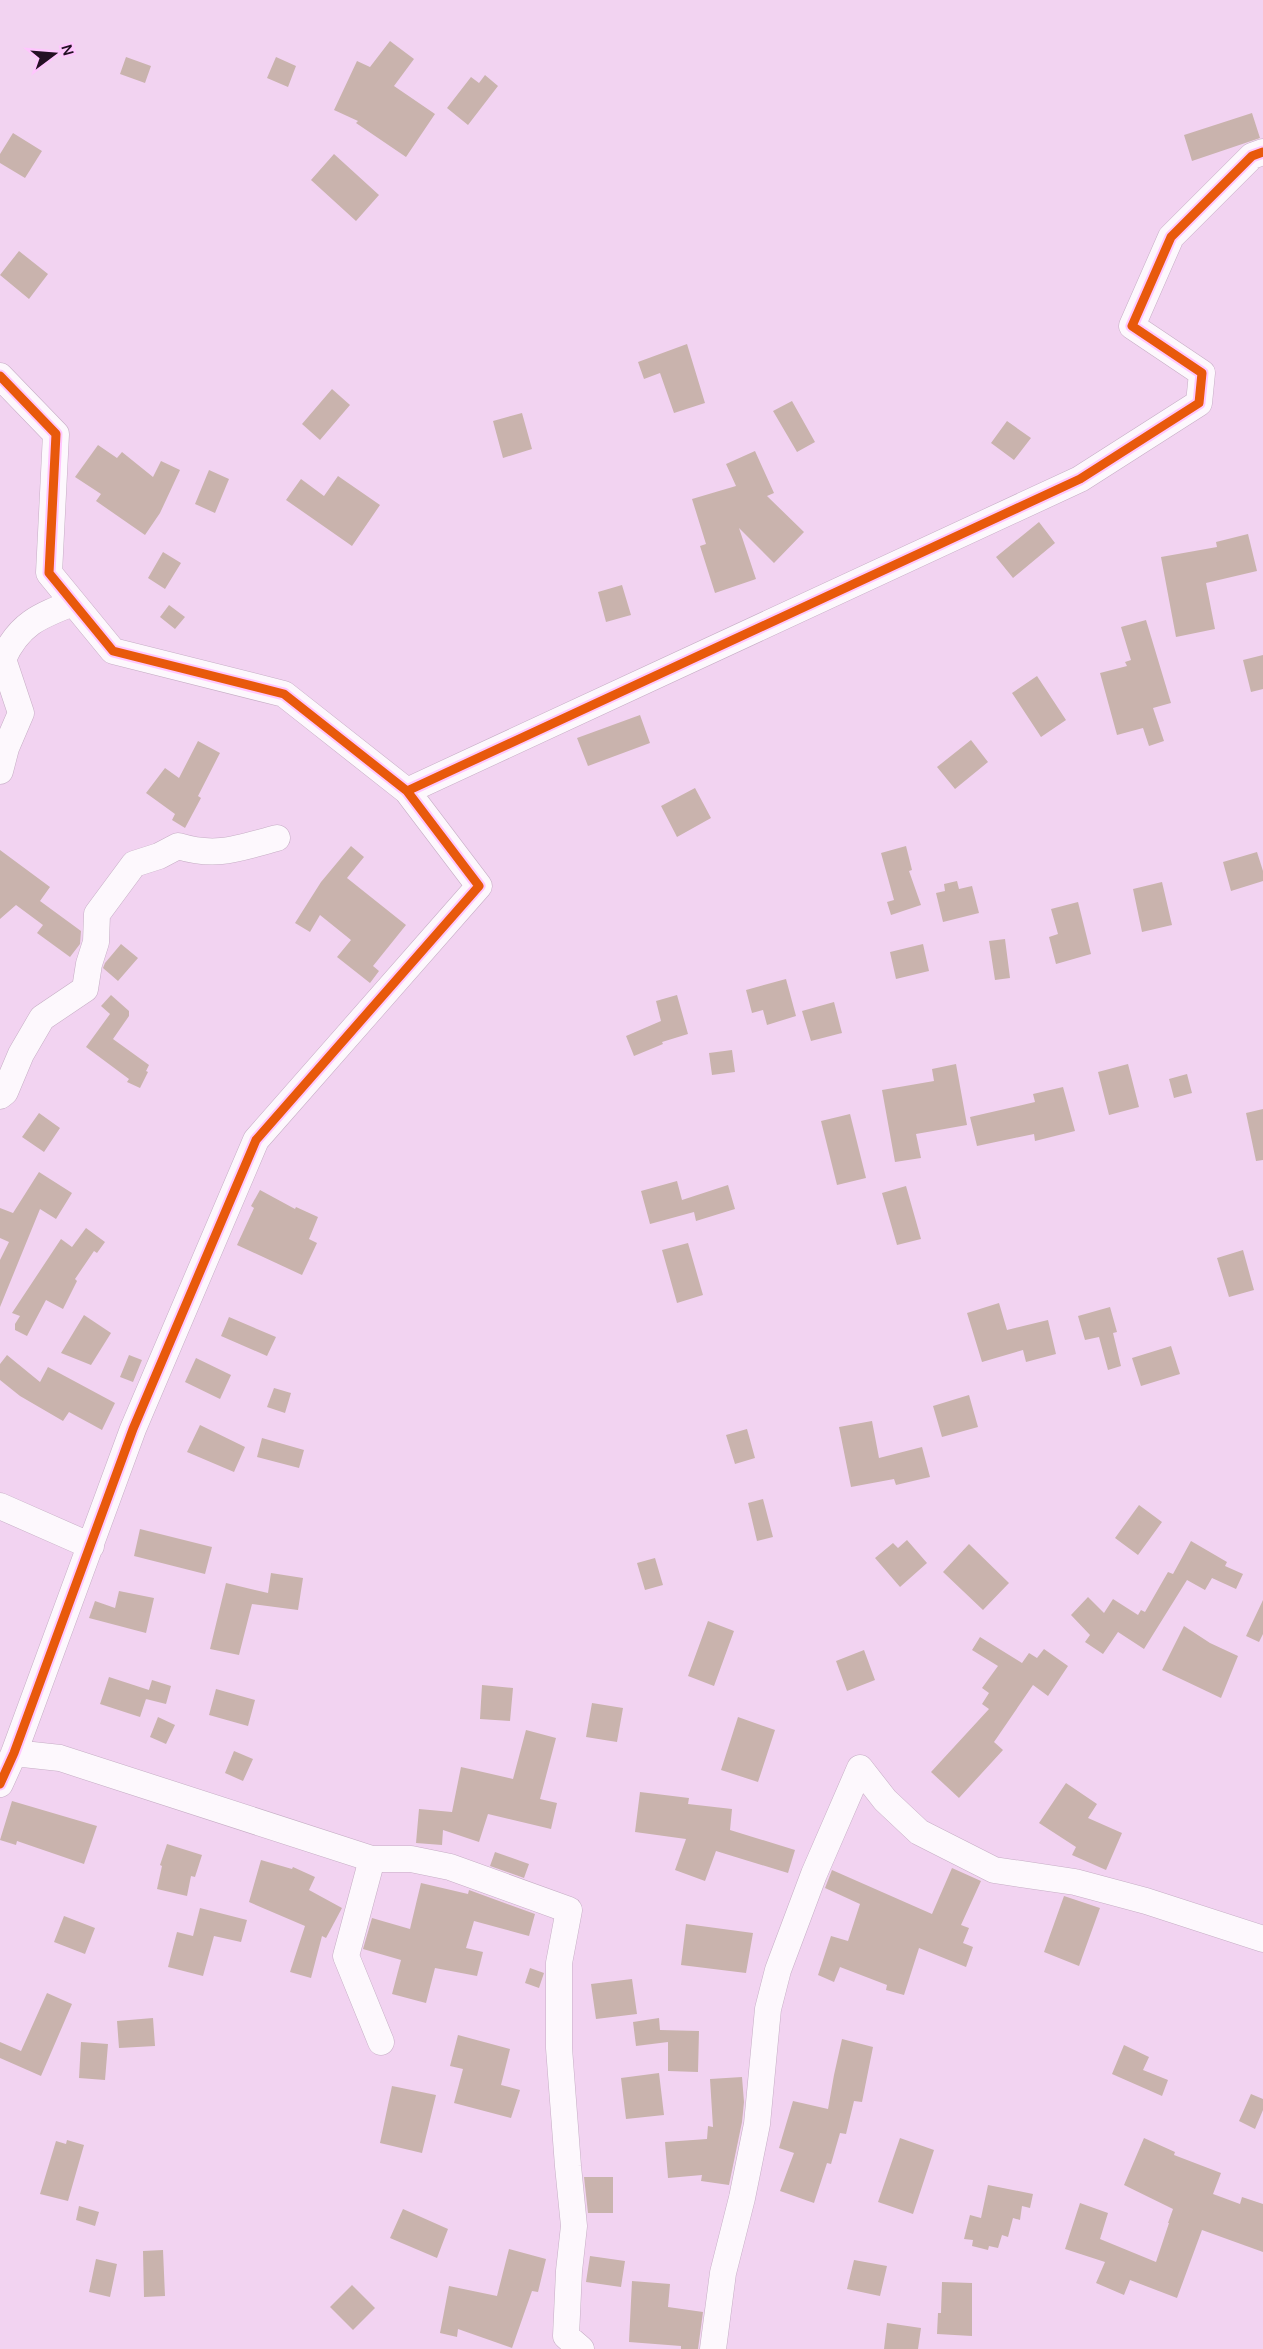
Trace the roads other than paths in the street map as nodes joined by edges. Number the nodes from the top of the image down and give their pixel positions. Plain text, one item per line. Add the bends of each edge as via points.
1 (1263, 153) edge
2 (0, 376) edge
3 (73, 603) junction
4 (0, 771) edge
5 (407, 791) junction
6 (277, 838) dead end
7 (0, 1096) edge
8 (0, 1506) edge
9 (91, 1546) junction
10 (5, 1768) edge
11 (372, 1859) junction
12 (1263, 1939) edge
13 (381, 2042) dead end
14 (581, 2349) edge
15 (713, 2349) edge

1 - 5 street via 1252,156 1171,237 1132,326 1202,373 1199,403 1080,479
2 - 3 street via 56,434 49,573
3 - 4 street via 37,617 10,642 3,659 21,713
3 - 5 street via 113,651 284,694
5 - 9 street via 479,886 256,1140 133,1428
6 - 7 street via 219,853 178,846 134,864 97,914 96,942 85,989 42,1018
8 - 9 street
9 - 10 street
10 - 11 street via 60,1758
11 - 13 street via 346,1956
11 - 14 street via 411,1859 450,1867 569,1910 559,1963 559,2049 574,2226 567,2336
12 - 15 street via 1076,1882 994,1870 919,1832 885,1800 860,1768 810,1885 778,1970 768,2009 757,2124 723,2273

